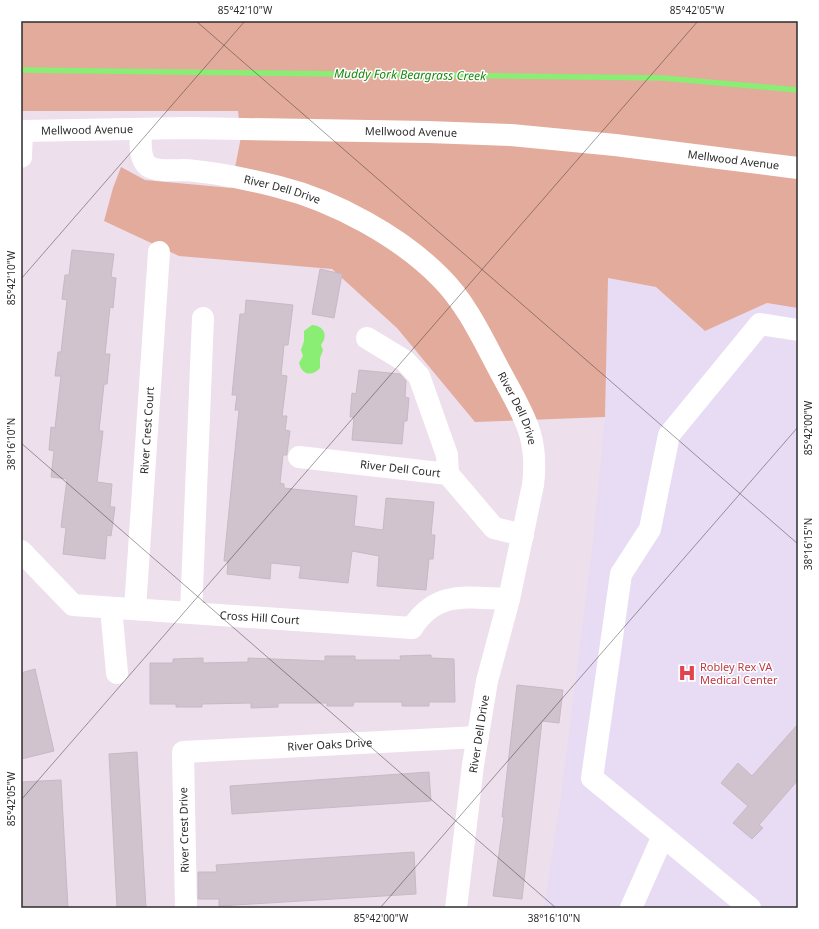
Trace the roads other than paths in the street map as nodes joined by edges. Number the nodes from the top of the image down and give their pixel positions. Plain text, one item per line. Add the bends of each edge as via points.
1 (141, 129) junction
2 (22, 131) edge
3 (21, 157) edge
4 (798, 168) edge
5 (159, 252) dead end
6 (203, 318) dead end
7 (798, 330) edge
8 (367, 338) dead end
9 (299, 457) dead end
10 (448, 474) junction
11 (524, 535) junction
12 (21, 552) edge
13 (509, 599) junction
14 (111, 608) junction
15 (135, 609) junction
16 (191, 613) junction
17 (117, 673) dead end
18 (478, 737) junction
19 (183, 752) joint
20 (663, 836) junction
21 (186, 908) edge
22 (456, 908) edge
23 (631, 908) edge
24 (750, 908) edge

1 - 2 street, Mellwood Avenue
1 - 4 street, Mellwood Avenue via 511,135
1 - 11 street, River Dell Drive via 142,158 149,167 219,173 281,188 338,208 401,244 442,278 462,303 477,328 531,432 535,469
2 - 3 street
5 - 15 street, River Crest Court
6 - 16 street
7 - 20 street via 760,324 669,435 650,529 621,574 592,778
8 - 10 street via 405,361 418,376 447,455
9 - 10 street, River Dell Court
10 - 11 street, River Dell Court via 494,528
11 - 13 street, River Dell Drive
12 - 14 street, Cross Hill Court via 73,605
13 - 16 street, Cross Hill Court via 448,599 420,615 412,628
13 - 18 street, River Dell Drive via 487,681
14 - 15 street, Cross Hill Court
14 - 17 street
15 - 16 street, Cross Hill Court
18 - 19 street, River Oaks Drive
18 - 22 street, River Dell Drive
19 - 21 street, River Crest Drive
20 - 23 street
20 - 24 street

